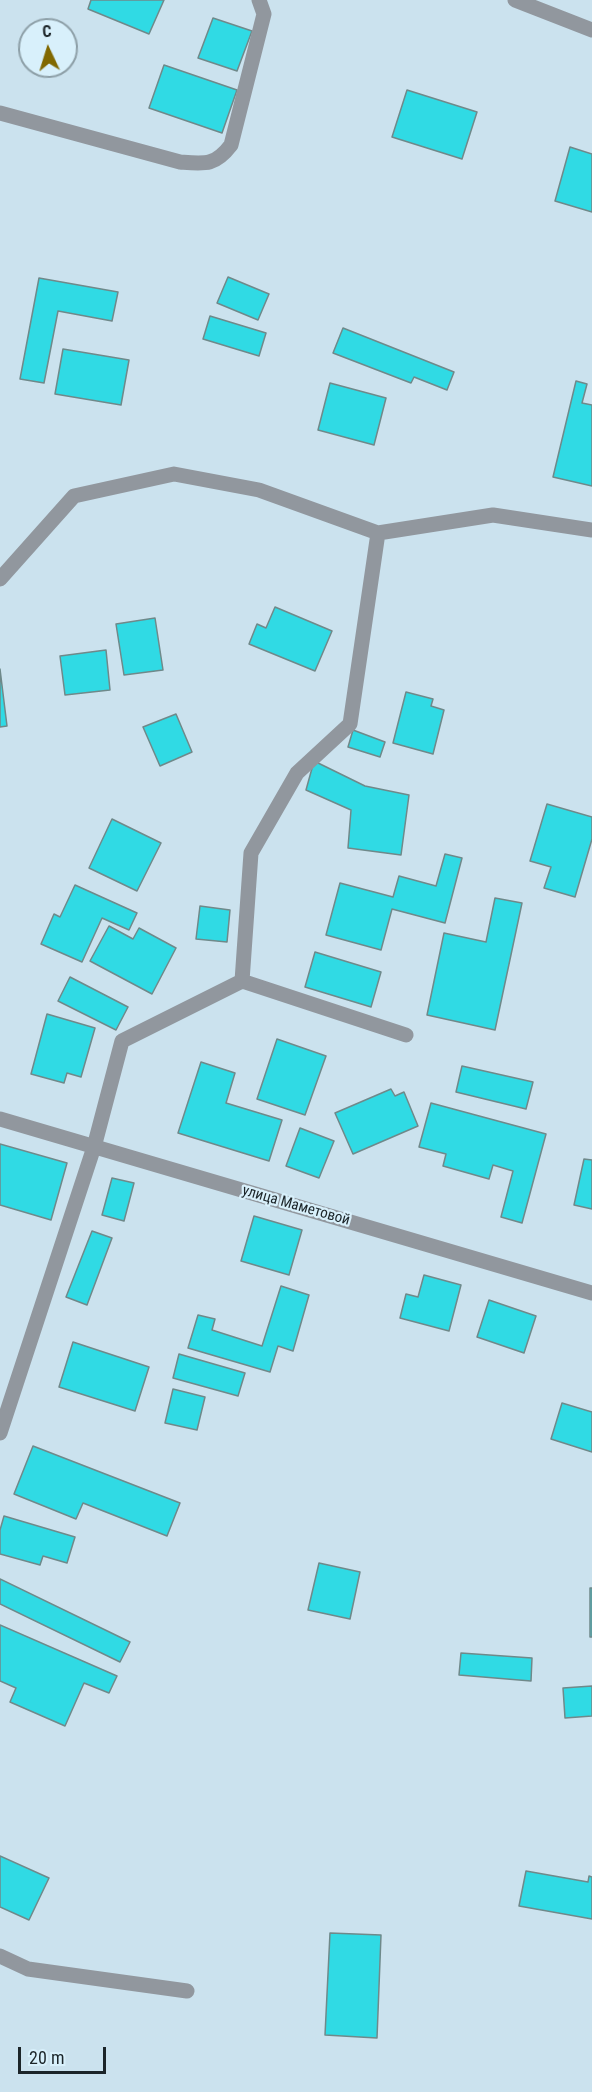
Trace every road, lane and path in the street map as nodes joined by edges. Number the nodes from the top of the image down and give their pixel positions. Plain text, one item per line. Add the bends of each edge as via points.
1 (259, 0) edge
2 (515, 0) edge
3 (592, 30) edge
4 (0, 113) edge
5 (592, 530) edge
6 (378, 532) junction
7 (0, 579) edge
8 (242, 981) junction
9 (406, 1035) dead end
10 (0, 1119) edge
11 (94, 1147) junction
12 (592, 1293) edge
13 (0, 1433) edge
14 (0, 1956) edge
15 (187, 1991) dead end

1 - 4 street via 264,14 231,145 223,156 207,164 180,162
2 - 3 street
5 - 6 street via 493,515
6 - 7 street via 259,490 174,474 74,496
6 - 8 street via 350,724 297,773 251,853
8 - 9 street
8 - 11 street via 122,1041
10 - 11 street, улица Маметовой
11 - 12 street, улица Маметовой
11 - 13 street
14 - 15 street via 28,1969

